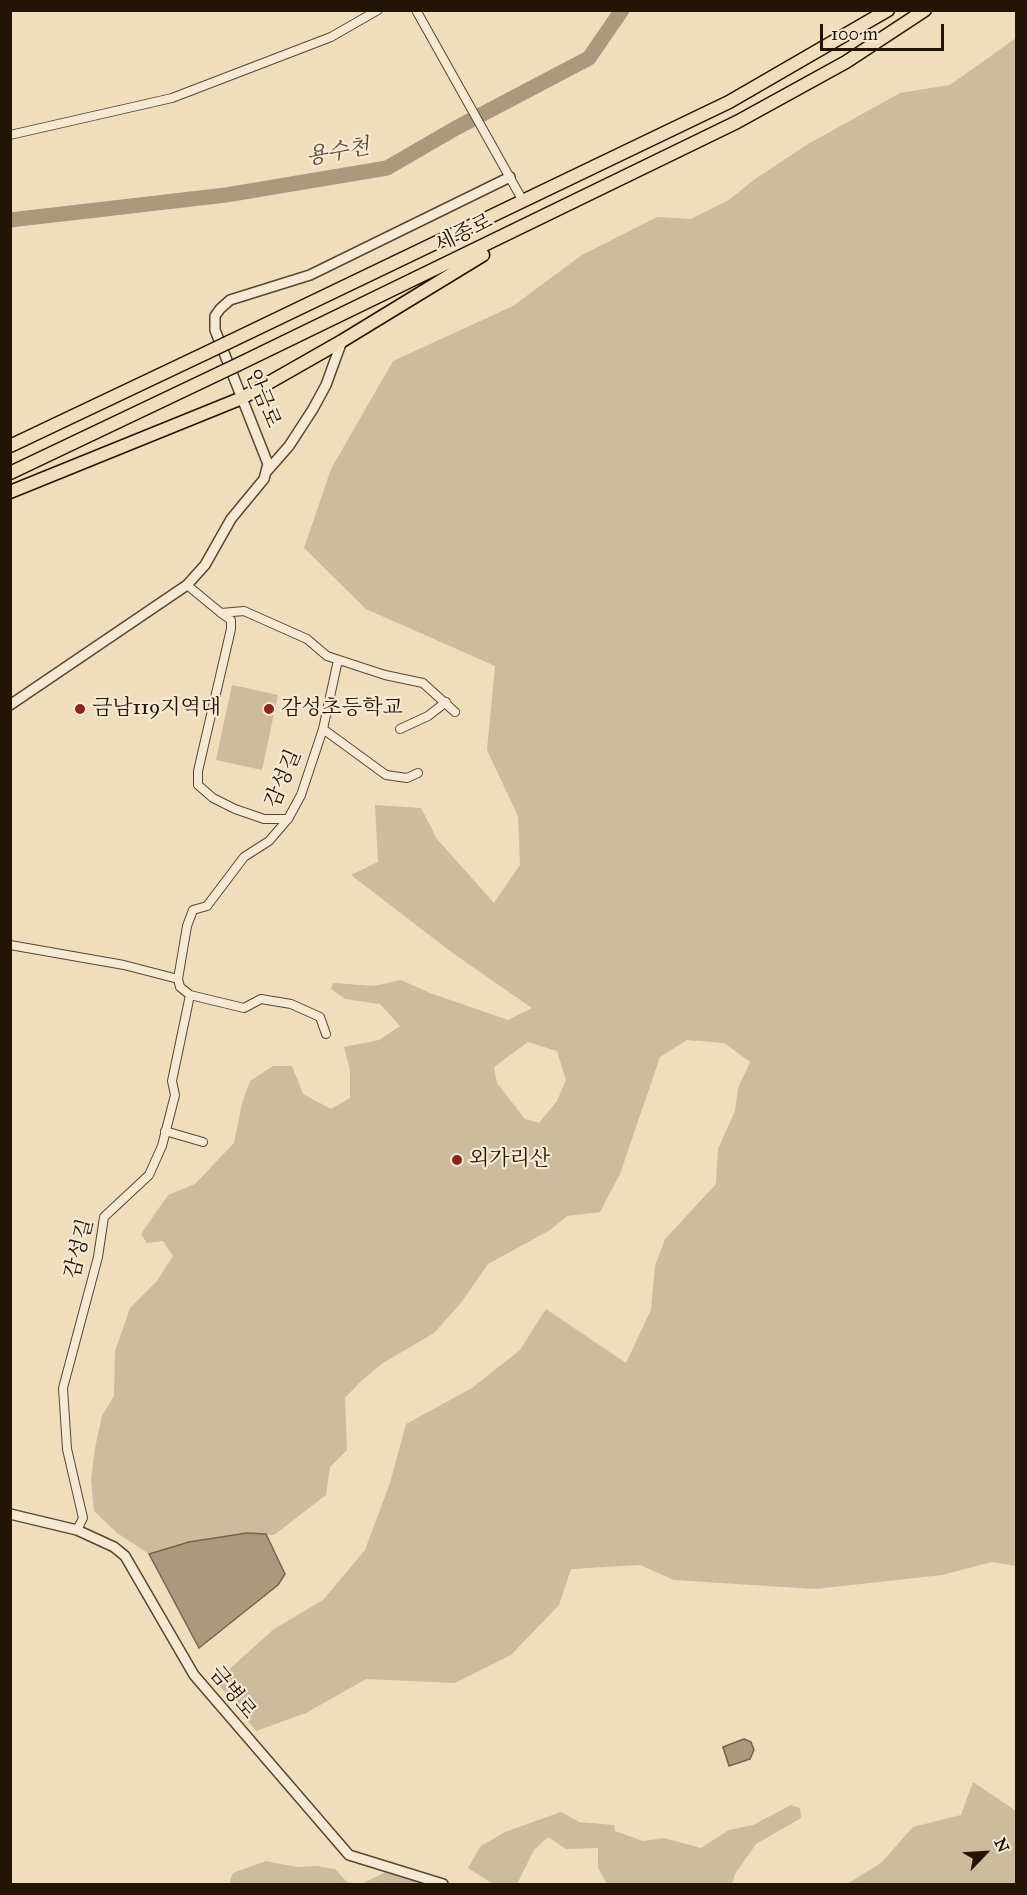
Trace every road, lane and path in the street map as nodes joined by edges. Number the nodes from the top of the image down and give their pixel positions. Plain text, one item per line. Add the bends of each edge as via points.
1 (378, 10) edge
2 (416, 10) edge
3 (888, 10) edge
4 (925, 10) edge
5 (10, 135) edge
6 (510, 177) junction
7 (523, 201) junction
8 (553, 212) junction
9 (342, 341) junction
10 (242, 398) junction
11 (10, 446) edge
12 (267, 471) junction
13 (10, 474) edge
14 (10, 492) edge
15 (187, 585) junction
16 (221, 613) junction
17 (338, 660) junction
18 (446, 702) junction
19 (10, 705) edge
20 (455, 712) dead end
21 (323, 729) junction
22 (400, 729) dead end
23 (418, 773) dead end
24 (288, 819) junction
25 (10, 945) edge
26 (178, 979) junction
27 (190, 994) junction
28 (326, 1034) dead end
29 (165, 1131) junction
30 (203, 1142) dead end
31 (10, 1514) edge
32 (77, 1530) junction
33 (443, 1884) edge

1 - 5 street via 331,37 172,98
2 - 6 street
3 - 7 highway, 세종로 via 729,102
4 - 8 highway, 세종로 via 787,96
6 - 7 street
6 - 10 street, 안금로 via 310,275 230,300 215,316 215,330
7 - 11 highway, 세종로, bridge
8 - 9 highway
8 - 13 highway, 세종로, bridge
9 - 10 highway
9 - 12 street via 313,409
10 - 12 street, 안금로 via 268,464
10 - 14 highway
12 - 15 street via 231,519 205,565
15 - 16 street
15 - 19 street
16 - 17 street via 244,611 263,618 307,639
16 - 24 street via 231,620 231,629 198,785 234,809 264,819
17 - 18 street via 423,683
17 - 21 street, 감성길
18 - 20 street
18 - 22 street
21 - 23 street, 감성길 via 386,775 406,778
21 - 24 street, 감성길 via 301,795
24 - 26 street, 감성길 via 269,841 244,857 207,906 193,910
25 - 26 street
26 - 27 street via 180,987
27 - 28 street via 244,1008 261,999 291,1004 320,1017
27 - 29 street, 감성길 via 172,1081 175,1095
29 - 30 street
29 - 32 street, 감성길 via 157,1162 149,1175 104,1217 98,1257 63,1388 67,1449 83,1518
31 - 32 street, 금병로
32 - 33 street, 금병로 via 114,1547 124,1556 194,1675 350,1855

